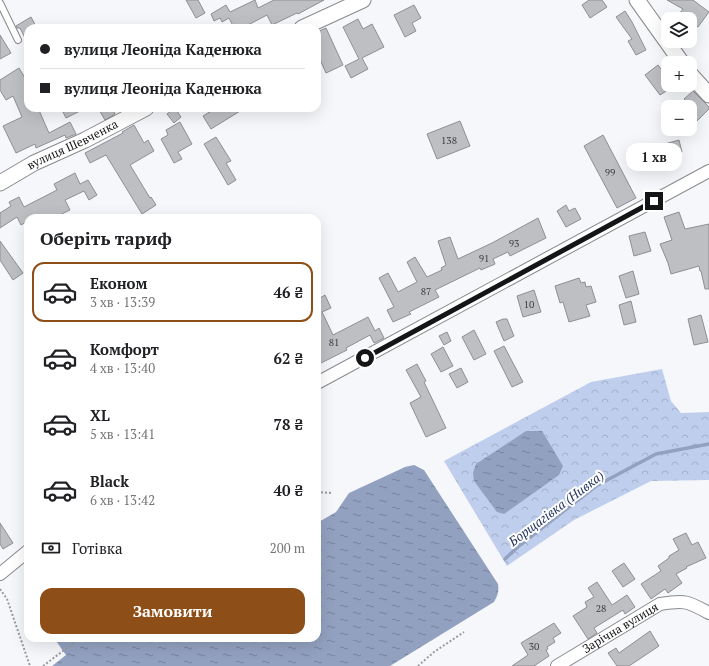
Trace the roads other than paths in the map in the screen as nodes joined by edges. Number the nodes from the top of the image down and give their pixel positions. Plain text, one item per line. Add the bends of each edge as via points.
1 (363, 0) edge
2 (637, 0) edge
3 (0, 3) edge
4 (311, 24) edge
5 (18, 40) dead end
6 (677, 56) edge
7 (697, 82) edge
8 (709, 95) edge
9 (138, 112) edge
10 (709, 171) edge
11 (0, 183) edge
12 (321, 381) edge
13 (24, 554) edge
14 (0, 574) edge
15 (709, 614) edge
16 (556, 666) edge

1 - 4 street
2 - 6 street
3 - 5 lane
7 - 8 street
9 - 11 street, вулиця Шевченка via 34,163
10 - 12 street
13 - 14 street
15 - 16 street, Зарічна вулиця via 692,604 680,601 660,604

